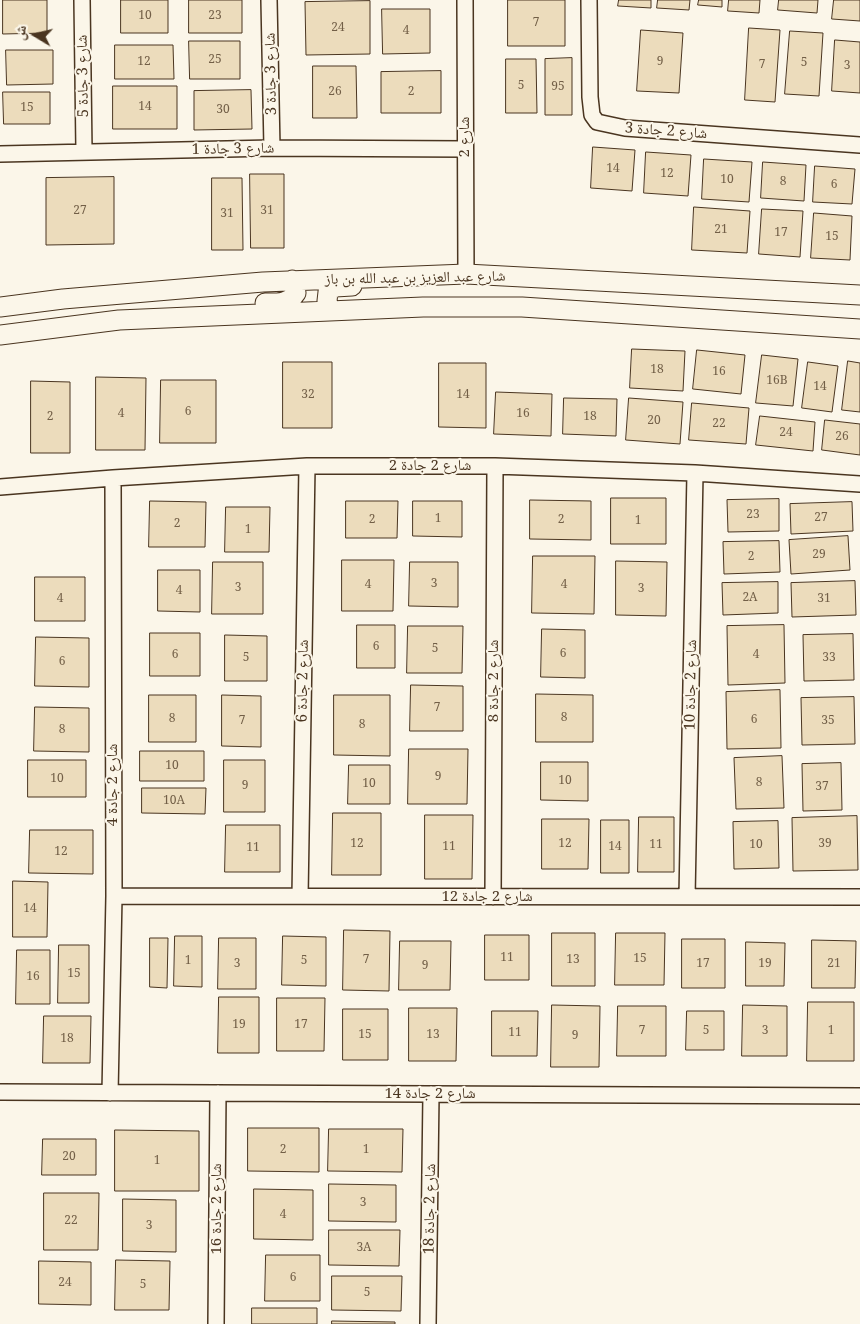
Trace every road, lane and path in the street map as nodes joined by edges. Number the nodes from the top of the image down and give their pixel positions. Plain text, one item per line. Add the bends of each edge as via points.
1 (82, 0) edge
2 (269, 0) edge
3 (465, 0) edge
4 (589, 0) edge
5 (860, 145) edge
6 (272, 148) junction
7 (465, 149) junction
8 (84, 152) junction
9 (0, 154) edge
10 (466, 274) junction
11 (387, 278) junction
12 (292, 280) junction
13 (860, 295) edge
14 (0, 307) edge
15 (330, 311) junction
16 (201, 317) junction
17 (860, 329) edge
18 (0, 335) edge
19 (307, 466) junction
20 (495, 466) junction
21 (695, 473) junction
22 (113, 478) junction
23 (860, 484) edge
24 (0, 487) edge
25 (114, 896) junction
26 (300, 896) junction
27 (493, 896) junction
28 (687, 897) junction
29 (860, 897) edge
30 (0, 1092) edge
31 (110, 1093) junction
32 (218, 1093) junction
33 (431, 1094) junction
34 (860, 1096) edge
35 (216, 1324) edge
36 (428, 1324) edge

1 - 8 street, شارع 3 جادة 5
2 - 6 street, شارع 3 جادة 3
3 - 7 street, شارع 2
4 - 5 street, شارع 2 جادة 3 via 590,97 592,115 597,122 625,128
6 - 7 street, شارع 3 جادة 1
6 - 8 street, شارع 3 جادة 1
7 - 10 street, شارع 2
8 - 9 street, شارع 3 جادة 1
10 - 11 street, شارع عبد العزيز بن عبد الله بن باز
10 - 13 street, شارع عبد العزيز بن عبد الله بن باز
11 - 12 street, شارع عبد العزيز بن عبد الله بن باز
11 - 15 street via 373,283 334,287 328,292
12 - 14 street, شارع عبد العزيز بن عبد الله بن باز
12 - 16 street via 296,292 292,298 280,303 219,308
15 - 16 street, شارع عبد العزيز بن عبد الله بن باز
15 - 17 street, شارع عبد العزيز بن عبد الله بن باز via 522,307
16 - 18 street, شارع عبد العزيز بن عبد الله بن باز via 119,320
19 - 20 street, شارع 2 جادة 2
19 - 22 street, شارع 2 جادة 2
19 - 26 street, شارع 2 جادة 6
20 - 21 street, شارع 2 جادة 2
20 - 27 street, شارع 2 جادة 8
21 - 23 street, شارع 2 جادة 2
21 - 28 street, شارع 2 جادة 10
22 - 24 street, شارع 2 جادة 2
22 - 25 street, شارع 2 جادة 4
25 - 26 street, شارع 2 جادة 12
25 - 31 street, شارع 2 جادة 4
26 - 27 street, شارع 2 جادة 12
27 - 28 street, شارع 2 جادة 12
28 - 29 street, شارع 2 جادة 12
30 - 31 street, شارع 2 جادة 14
31 - 32 street, شارع 2 جادة 14
32 - 33 street, شارع 2 جادة 14
32 - 35 street, شارع 2 جادة 16
33 - 34 street, شارع 2 جادة 14
33 - 36 street, شارع 2 جادة 18

